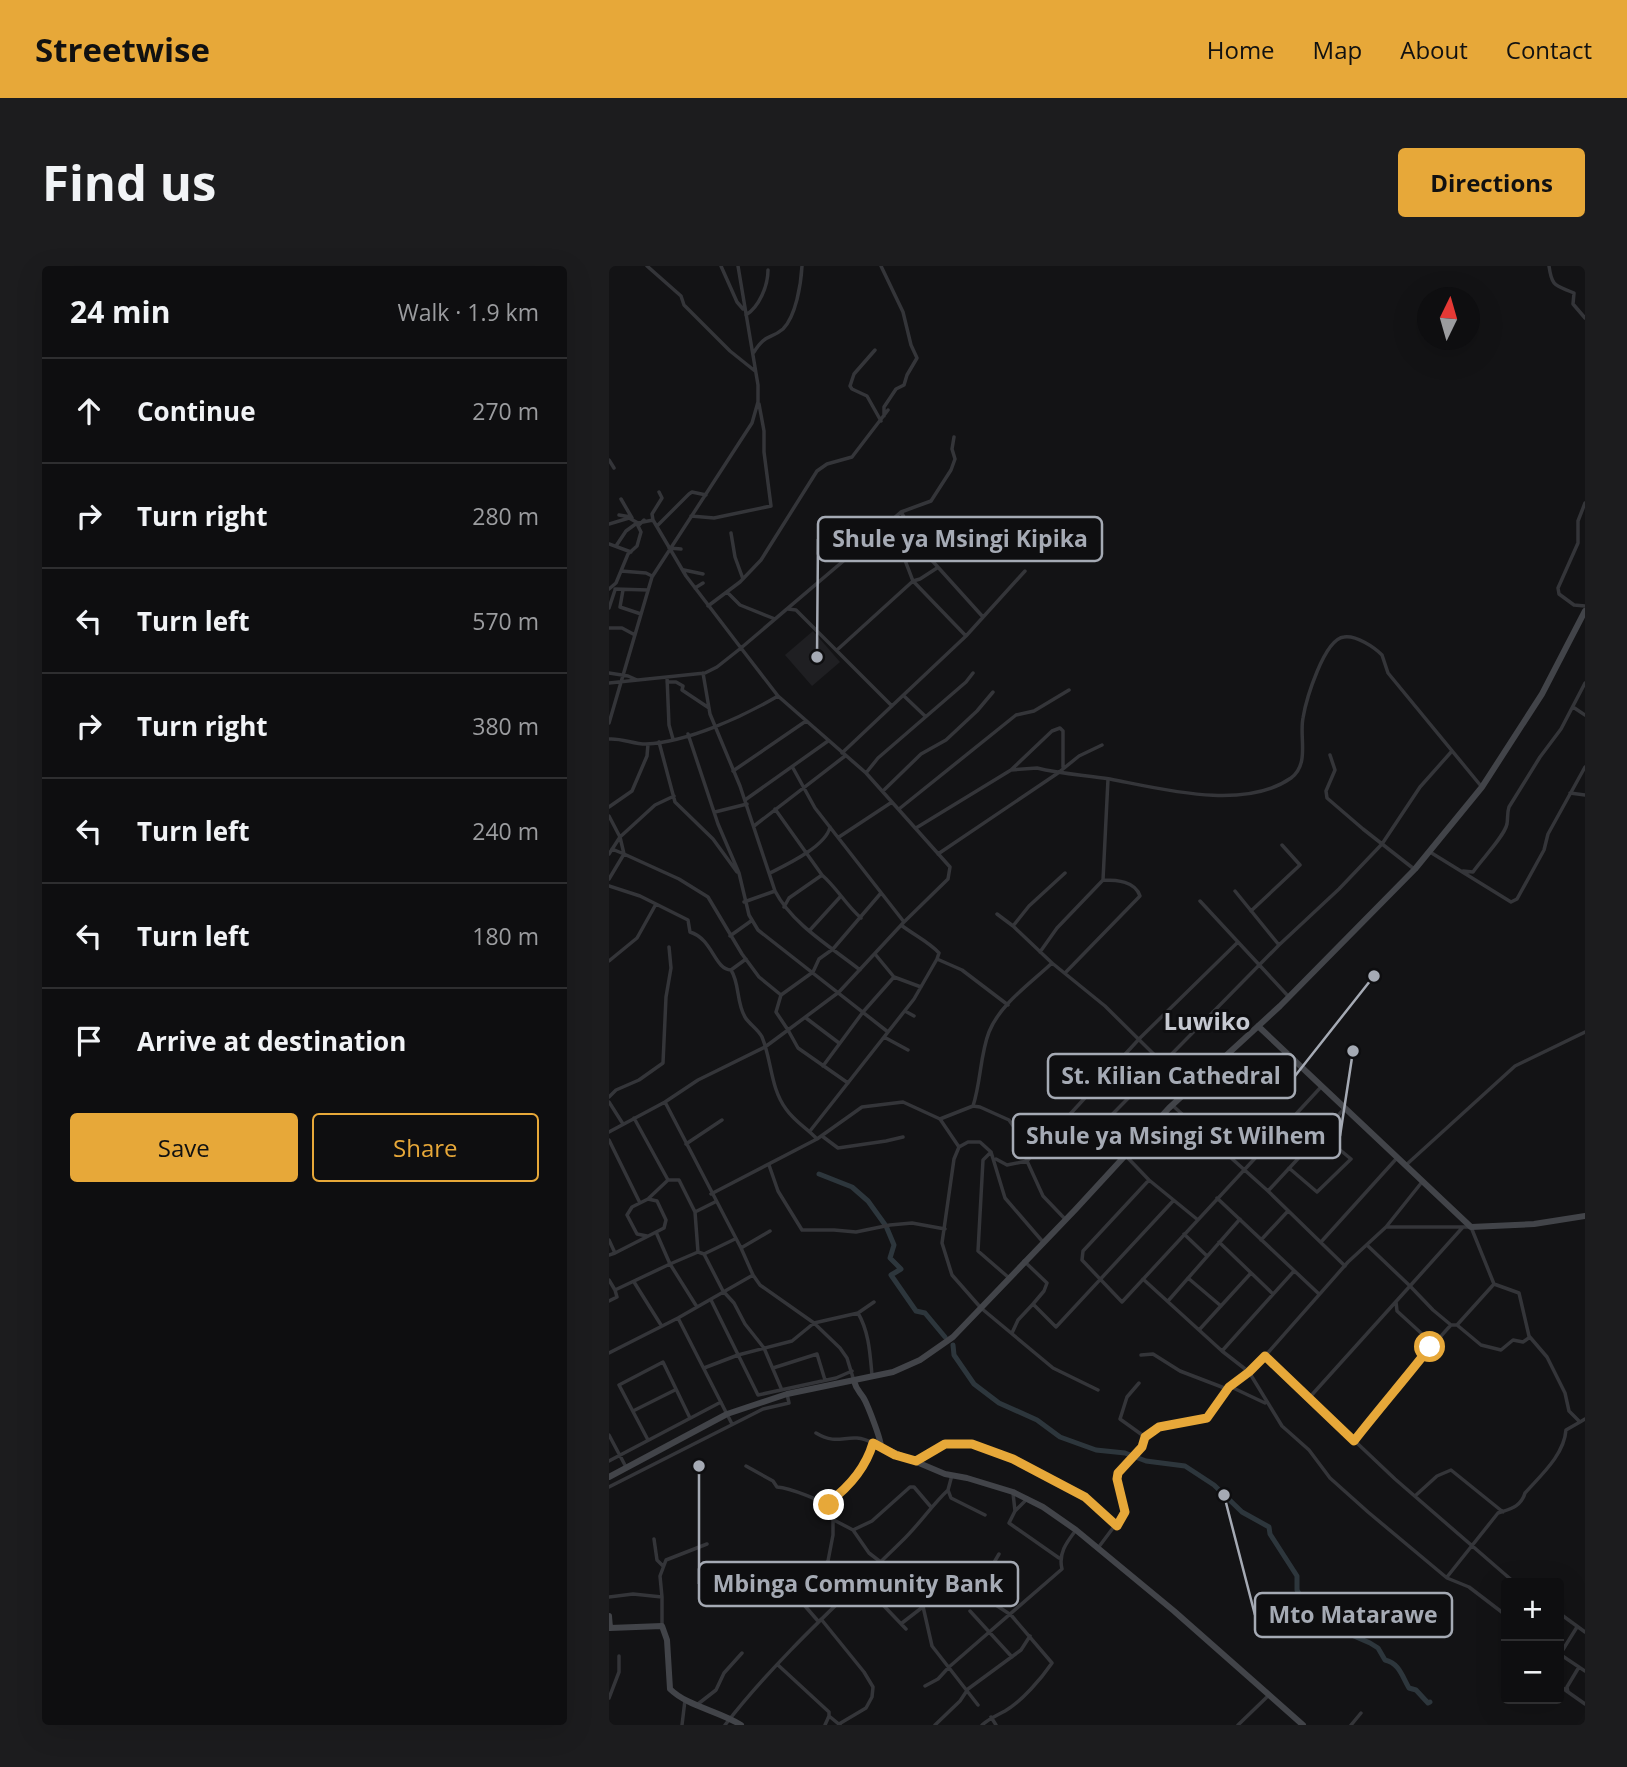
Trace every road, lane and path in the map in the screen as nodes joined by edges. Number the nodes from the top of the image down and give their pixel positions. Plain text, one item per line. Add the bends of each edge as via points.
1 (647, 266) edge
2 (720, 266) edge
3 (738, 266) edge
4 (802, 266) edge
5 (881, 266) edge
6 (1549, 266) edge
7 (768, 270) dead end
8 (745, 313) junction
9 (1585, 318) edge
10 (875, 350) dead end
11 (753, 354) junction
12 (756, 372) junction
13 (758, 402) junction
14 (888, 410) dead end
15 (884, 416) junction
16 (881, 421) junction
17 (954, 437) dead end
18 (609, 460) edge
19 (614, 468) dead end
20 (659, 492) dead end
21 (706, 495) junction
22 (621, 499) dead end
23 (1585, 503) edge
24 (901, 512) junction
25 (619, 515) dead end
26 (691, 516) junction
27 (632, 518) junction
28 (653, 520) junction
29 (609, 524) edge
30 (638, 524) junction
31 (657, 526) junction
32 (731, 533) dead end
33 (609, 544) edge
34 (616, 546) junction
35 (900, 547) dead end
36 (669, 548) junction
37 (622, 549) junction
38 (681, 549) dead end
39 (631, 552) junction
40 (625, 561) junction
41 (937, 568) junction
42 (681, 570) junction
43 (621, 571) junction
44 (1025, 571) dead end
45 (703, 574) dead end
46 (652, 576) junction
47 (743, 579) junction
48 (913, 581) junction
49 (617, 583) junction
50 (703, 583) dead end
51 (695, 588) junction
52 (609, 589) edge
53 (615, 589) junction
54 (623, 590) junction
55 (648, 590) junction
56 (727, 592) junction
57 (708, 606) junction
58 (609, 608) edge
59 (1585, 608) edge
60 (787, 609) junction
61 (641, 614) junction
62 (983, 618) junction
63 (775, 619) junction
64 (609, 628) edge
65 (635, 635) junction
66 (966, 636) junction
67 (741, 648) junction
68 (837, 650) junction
69 (609, 673) edge
70 (703, 673) junction
71 (973, 673) dead end
72 (625, 675) junction
73 (667, 680) junction
74 (623, 681) junction
75 (639, 681) junction
76 (609, 683) edge
77 (1585, 683) edge
78 (1069, 690) dead end
79 (993, 692) dead end
80 (778, 696) junction
81 (904, 696) junction
82 (893, 706) junction
83 (1573, 707) junction
84 (709, 708) junction
85 (1585, 715) edge
86 (925, 716) junction
87 (806, 721) junction
88 (609, 723) edge
89 (716, 727) junction
90 (688, 734) junction
91 (609, 739) edge
92 (673, 739) junction
93 (828, 741) junction
94 (659, 742) junction
95 (648, 744) junction
96 (1103, 745) dead end
97 (1452, 751) junction
98 (844, 755) junction
99 (1330, 755) dead end
100 (1585, 767) edge
101 (793, 768) junction
102 (1011, 769) junction
103 (1063, 769) junction
104 (733, 771) junction
105 (866, 773) junction
106 (1058, 773) junction
107 (1108, 779) junction
108 (804, 787) junction
109 (1482, 787) junction
110 (883, 792) junction
111 (1570, 793) junction
112 (1585, 795) edge
113 (674, 796) junction
114 (746, 802) junction
115 (892, 802) junction
116 (609, 807) edge
117 (775, 809) junction
118 (899, 809) junction
119 (715, 812) junction
120 (609, 816) edge
121 (754, 826) junction
122 (830, 827) junction
123 (916, 828) junction
124 (620, 837) junction
125 (838, 838) junction
126 (1382, 844) junction
127 (1282, 845) dead end
128 (610, 851) edge
129 (1430, 852) junction
130 (806, 853) junction
131 (938, 854) junction
132 (624, 855) junction
133 (1415, 869) junction
134 (1461, 871) junction
135 (739, 873) junction
136 (770, 873) junction
137 (1065, 873) dead end
138 (822, 875) junction
139 (609, 880) edge
140 (1103, 880) junction
141 (609, 886) edge
142 (775, 891) junction
143 (1235, 891) dead end
144 (881, 893) junction
145 (841, 896) junction
146 (1200, 901) dead end
147 (744, 902) junction
148 (656, 904) junction
149 (783, 907) junction
150 (1251, 911) junction
151 (997, 914) dead end
152 (861, 918) junction
153 (752, 920) junction
154 (903, 923) junction
155 (1013, 926) junction
156 (810, 930) junction
157 (730, 936) junction
158 (1238, 942) junction
159 (1279, 945) junction
160 (669, 947) dead end
161 (833, 949) junction
162 (1039, 952) junction
163 (875, 954) junction
164 (746, 959) junction
165 (937, 960) junction
166 (609, 961) edge
167 (1052, 963) junction
168 (1259, 965) junction
169 (731, 970) junction
170 (860, 970) junction
171 (813, 972) junction
172 (1065, 973) junction
173 (894, 977) junction
174 (921, 988) junction
175 (839, 992) junction
176 (781, 995) junction
177 (1289, 997) junction
178 (1008, 1005) junction
179 (905, 1011) junction
180 (863, 1012) junction
181 (914, 1016) dead end
182 (806, 1018) junction
183 (1258, 1026) junction
184 (788, 1030) junction
185 (888, 1032) junction
186 (1585, 1032) edge
187 (884, 1037) junction
188 (1140, 1038) junction
189 (839, 1043) junction
190 (765, 1047) junction
191 (908, 1050) dead end
192 (1162, 1062) junction
193 (823, 1066) junction
194 (848, 1083) junction
195 (1321, 1087) junction
196 (1190, 1089) junction
197 (609, 1097) edge
198 (609, 1102) edge
199 (665, 1102) junction
200 (1172, 1105) junction
201 (973, 1107) junction
202 (1344, 1109) junction
203 (634, 1118) junction
204 (940, 1119) junction
205 (722, 1120) dead end
206 (1062, 1122) junction
207 (623, 1124) junction
208 (810, 1131) junction
209 (609, 1132) edge
210 (1321, 1134) junction
211 (820, 1137) junction
212 (903, 1137) dead end
213 (609, 1140) edge
214 (686, 1144) junction
215 (959, 1147) junction
216 (991, 1152) junction
217 (1125, 1155) junction
218 (994, 1158) junction
219 (1397, 1158) junction
220 (1027, 1161) junction
221 (769, 1165) junction
222 (1405, 1166) junction
223 (1289, 1168) junction
224 (1244, 1169) junction
225 (668, 1180) junction
226 (1149, 1180) junction
227 (1422, 1182) junction
228 (1268, 1191) junction
229 (711, 1194) junction
230 (1217, 1198) junction
231 (648, 1199) junction
232 (1173, 1201) junction
233 (716, 1202) junction
234 (640, 1203) junction
235 (1288, 1210) junction
236 (695, 1212) junction
237 (1585, 1216) edge
238 (1240, 1219) junction
239 (1066, 1220) junction
240 (1198, 1220) junction
241 (1467, 1226) junction
242 (1386, 1227) junction
243 (945, 1229) junction
244 (770, 1231) dead end
245 (656, 1232) junction
246 (1184, 1234) junction
247 (647, 1236) junction
248 (735, 1238) junction
249 (609, 1240) edge
250 (1261, 1240) junction
251 (1043, 1242) junction
252 (1219, 1242) junction
253 (1321, 1242) junction
254 (1368, 1246) junction
255 (741, 1248) junction
256 (698, 1252) junction
257 (615, 1253) junction
258 (704, 1254) junction
259 (609, 1255) edge
260 (1207, 1256) junction
261 (1024, 1261) junction
262 (670, 1264) junction
263 (1345, 1266) junction
264 (1294, 1270) junction
265 (1251, 1273) junction
266 (753, 1275) junction
267 (1008, 1277) junction
268 (1188, 1278) junction
269 (1143, 1279) junction
270 (609, 1280) edge
271 (1101, 1280) junction
272 (634, 1282) junction
273 (1494, 1284) junction
274 (1410, 1286) junction
275 (615, 1290) junction
276 (723, 1291) junction
277 (1273, 1294) junction
278 (1319, 1294) junction
279 (711, 1300) junction
280 (609, 1301) edge
281 (1168, 1301) junction
282 (874, 1303) dead end
283 (1396, 1303) junction
284 (1033, 1304) junction
285 (1221, 1306) junction
286 (697, 1307) junction
287 (981, 1308) junction
288 (858, 1313) junction
289 (678, 1318) junction
290 (814, 1323) junction
291 (661, 1325) junction
292 (1451, 1325) junction
293 (1457, 1325) junction
294 (1199, 1330) junction
295 (1011, 1333) junction
296 (1530, 1337) junction
297 (1433, 1344) junction
298 (609, 1346) edge
299 (764, 1348) junction
300 (611, 1352) edge
301 (1222, 1352) junction
302 (1141, 1354) dead end
303 (738, 1355) junction
304 (1265, 1356) junction
305 (704, 1368) junction
306 (773, 1368) junction
307 (852, 1371) junction
308 (1249, 1372) junction
309 (873, 1378) junction
310 (825, 1380) junction
311 (855, 1381) junction
312 (1139, 1383) dead end
313 (781, 1388) junction
314 (1228, 1388) junction
315 (676, 1389) junction
316 (1098, 1390) dead end
317 (787, 1394) junction
318 (1309, 1398) junction
319 (721, 1402) junction
320 (1267, 1404) junction
321 (633, 1411) junction
322 (727, 1414) junction
323 (690, 1419) junction
324 (1583, 1421) edge
325 (732, 1424) junction
326 (816, 1433) dead end
327 (609, 1435) edge
328 (1145, 1437) junction
329 (648, 1440) junction
330 (1354, 1441) junction
331 (873, 1443) junction
332 (881, 1447) junction
333 (619, 1455) junction
334 (609, 1461) edge
335 (916, 1461) junction
336 (746, 1466) dead end
337 (627, 1468) junction
338 (952, 1475) junction
339 (609, 1477) edge
340 (609, 1488) edge
341 (948, 1490) junction
342 (1013, 1492) junction
343 (1415, 1496) junction
344 (1028, 1499) junction
345 (829, 1505) junction
346 (931, 1507) junction
347 (1015, 1511) junction
348 (1503, 1512) junction
349 (985, 1515) dead end
350 (832, 1520) junction
351 (1117, 1526) junction
352 (853, 1530) junction
353 (1076, 1530) junction
354 (654, 1539) dead end
355 (707, 1544) dead end
356 (1098, 1548) junction
357 (1472, 1548) junction
358 (999, 1555) dead end
359 (1059, 1558) junction
360 (879, 1562) junction
361 (663, 1566) junction
362 (1447, 1578) junction
363 (1509, 1578) edge
364 (860, 1581) junction
365 (609, 1597) edge
366 (662, 1597) junction
367 (923, 1606) junction
368 (970, 1611) dead end
369 (1501, 1612) edge
370 (1011, 1615) junction
371 (609, 1616) edge
372 (1564, 1617) edge
373 (820, 1620) junction
374 (902, 1623) junction
375 (662, 1626) junction
376 (1577, 1627) junction
377 (609, 1628) edge
378 (906, 1629) dead end
379 (989, 1632) junction
380 (1585, 1632) edge
381 (1030, 1636) junction
382 (1564, 1647) edge
383 (742, 1653) dead end
384 (619, 1656) dead end
385 (1012, 1657) junction
386 (1564, 1658) edge
387 (778, 1665) junction
388 (949, 1667) junction
389 (1579, 1667) junction
390 (1585, 1671) edge
391 (925, 1686) dead end
392 (968, 1689) junction
393 (1564, 1689) edge
394 (1568, 1692) junction
395 (1270, 1693) junction
396 (609, 1698) edge
397 (685, 1700) junction
398 (698, 1704) junction
399 (1585, 1704) edge
400 (978, 1705) dead end
401 (1361, 1713) dead end
402 (829, 1716) junction
403 (991, 1717) junction
404 (730, 1718) junction
405 (682, 1725) edge
406 (725, 1725) edge
407 (741, 1725) edge
408 (825, 1725) edge
409 (840, 1725) edge
410 (935, 1725) edge
411 (982, 1725) edge
412 (996, 1725) edge
413 (1238, 1725) edge
414 (1303, 1725) edge
415 (1351, 1725) edge

1 - 12 street
2 - 8 street
3 - 8 street
4 - 11 street via 799,296 787,324 766,337
5 - 15 street via 917,358 904,385 884,407
6 - 9 street via 1550,279 1557,288 1574,293 1573,304
7 - 8 street via 766,287 753,311
8 - 11 street
10 - 16 street via 854,374 850,386 867,396
11 - 12 street
12 - 13 street
13 - 21 street via 752,423
13 - 26 street via 771,506 714,518
14 - 15 street
15 - 16 street
16 - 47 street via 852,457 817,471 761,561
17 - 24 street via 955,459 930,501
18 - 19 street
20 - 28 street via 662,498
21 - 26 street
21 - 31 street via 692,492
22 - 27 street
23 - 59 street via 1578,521 1578,543 1558,588 1559,594
24 - 41 street
24 - 60 street
25 - 27 street
26 - 36 street
27 - 29 street
27 - 30 street
28 - 30 street
28 - 31 street
30 - 34 street via 626,531
30 - 39 street via 641,532
31 - 36 street
32 - 47 street
33 - 34 street
34 - 37 street
35 - 48 street
36 - 38 street
36 - 42 street
36 - 46 street
37 - 39 street
37 - 40 street
39 - 40 street
40 - 43 street
41 - 48 street
41 - 62 street
42 - 45 street
42 - 51 street
43 - 46 street
43 - 49 street
44 - 62 street
46 - 55 street
47 - 56 street
48 - 66 street
48 - 68 street
49 - 52 street
49 - 53 street
50 - 51 street
51 - 57 street
53 - 54 street
53 - 58 street
54 - 55 street
54 - 61 street via 620,607
55 - 61 street
56 - 57 street
56 - 63 street via 740,605
57 - 67 street
59 - 109 main road via 1542,694
60 - 63 street
60 - 68 street via 796,610
61 - 65 street
62 - 66 street
63 - 67 street
64 - 65 street
65 - 72 street
66 - 81 street
67 - 70 street
67 - 80 street
68 - 82 street
69 - 72 street
70 - 73 street
70 - 84 street
71 - 86 street
72 - 74 street
72 - 75 street
73 - 75 street
73 - 84 street via 683,686 689,696
73 - 92 street
74 - 75 street
74 - 76 street
74 - 88 street
77 - 83 street
78 - 118 street via 1016,715
79 - 110 street via 946,740 922,754
80 - 87 street
80 - 89 street
81 - 82 street
81 - 86 street
82 - 98 street
83 - 85 street
83 - 134 street via 1510,807 1503,832 1473,872
84 - 89 street
86 - 105 street
87 - 93 street
87 - 104 street
89 - 90 street
89 - 104 street
90 - 92 street
90 - 119 street
91 - 95 street
92 - 94 street
93 - 98 street
93 - 101 street
94 - 95 street
94 - 113 street
95 - 116 street via 632,791
96 - 103 street
97 - 107 street via 1388,673 1382,654 1344,637 1335,639 1307,695 1300,763 1289,779 1251,794 1194,795
97 - 109 street
97 - 126 street via 1420,787
98 - 105 street
98 - 108 street
99 - 126 street via 1335,770 1327,798
100 - 111 street
101 - 108 street
101 - 114 street
102 - 103 street via 1058,728 1063,731
102 - 106 street
102 - 123 street
103 - 106 street
104 - 114 street
105 - 110 street
106 - 107 street
106 - 131 street
107 - 140 street
108 - 117 street
108 - 122 street
109 - 129 main road
110 - 115 street
111 - 112 street
111 - 134 street via 1517,899 1511,902
113 - 124 street via 655,805
113 - 135 street via 675,803 713,839
114 - 119 street
114 - 121 street
115 - 118 street
115 - 125 street
117 - 121 street
117 - 130 street
118 - 123 street
119 - 135 street
120 - 124 street
121 - 136 street
122 - 125 street
122 - 130 street via 825,840
123 - 131 street
124 - 128 street
124 - 132 street
125 - 144 street
126 - 133 street
126 - 159 street
127 - 150 street via 1300,865
128 - 132 street
129 - 133 main road
129 - 134 street
130 - 136 street
130 - 138 street
131 - 154 street via 950,867 948,880
132 - 139 street
132 - 157 street via 708,897
133 - 177 main road
135 - 147 street
136 - 142 street
137 - 155 street
138 - 145 street
138 - 149 street
140 - 162 street
140 - 172 street via 1131,885 1140,896
141 - 148 street
142 - 147 street
142 - 149 street
143 - 150 street
144 - 152 street
144 - 154 street
145 - 152 street
145 - 156 street
146 - 158 street
147 - 153 street
148 - 166 street via 637,938
148 - 169 street via 688,920 690,932 712,948 719,965
149 - 156 street
150 - 159 street
151 - 155 street
152 - 161 street
153 - 157 street
153 - 171 street via 758,930
154 - 163 street
154 - 165 street via 932,944 939,953
155 - 162 street
156 - 161 street
157 - 164 street
158 - 168 street
158 - 188 street
159 - 168 street
160 - 197 street via 663,1063
161 - 170 street
161 - 171 street via 819,959
162 - 167 street
163 - 170 street
163 - 173 street
164 - 169 street
164 - 176 street
165 - 174 street
165 - 178 street via 962,970
167 - 172 street
167 - 178 street
168 - 177 street
168 - 192 street
169 - 190 street via 745,1016 761,1034
170 - 175 street
171 - 175 street
171 - 176 street
172 - 188 street
173 - 174 street
173 - 180 street
174 - 179 street
175 - 180 street
175 - 182 street
176 - 184 street via 776,1012
177 - 183 main road
178 - 201 street via 990,1029
179 - 181 street
179 - 185 street
180 - 185 street
180 - 189 street
182 - 184 street
182 - 189 street
183 - 195 main road
183 - 196 main road
184 - 190 street
184 - 193 street via 798,1048
185 - 187 street
186 - 222 street via 1515,1066
187 - 191 street
187 - 194 street
188 - 192 street
188 - 206 street
189 - 193 street
190 - 199 street
190 - 208 street via 775,1090 785,1108
192 - 196 street
192 - 206 street via 1089,1139 1082,1141
193 - 194 street
194 - 208 street
195 - 202 main road
195 - 224 street
196 - 200 main road
198 - 207 street
199 - 203 street
199 - 214 street
200 - 217 main road
200 - 224 street
201 - 204 street
201 - 220 street via 1009,1120
202 - 210 street
202 - 219 main road
203 - 207 street
203 - 225 street
204 - 211 street via 904,1102 862,1107
204 - 215 street
205 - 214 street
206 - 220 street
207 - 209 street
208 - 211 street
210 - 223 street
210 - 223 street via 1351,1159 1317,1192
211 - 212 street via 838,1148
211 - 221 street
213 - 234 street
214 - 229 street
215 - 216 street via 980,1142
215 - 243 street
216 - 218 street
216 - 267 street via 983,1160 978,1251
217 - 226 street
217 - 239 main road
218 - 220 street via 1007,1165
218 - 251 street via 1006,1198
219 - 222 main road
219 - 253 street
220 - 239 street via 1043,1196
221 - 229 street
221 - 243 street via 778,1191 802,1230 856,1232 912,1223
222 - 227 main road
223 - 228 street
224 - 228 street
224 - 230 street
225 - 231 street
225 - 236 street via 679,1180
226 - 232 street
226 - 271 street via 1083,1251 1082,1260
227 - 241 main road
227 - 242 street
228 - 235 street
229 - 233 street
230 - 238 street
230 - 240 street
231 - 234 street
231 - 245 street via 657,1201 666,1220 664,1228
232 - 240 street
232 - 271 street
233 - 236 street
233 - 248 street
234 - 247 street via 627,1215 637,1234
235 - 250 street
235 - 253 street
236 - 256 street
237 - 241 main road
238 - 250 street
238 - 252 street
239 - 251 main road
240 - 246 street
241 - 242 street
241 - 273 street
241 - 274 street
242 - 254 street
243 - 287 street via 943,1243 952,1275
244 - 255 street
245 - 247 street
245 - 262 street
246 - 260 street
246 - 269 street
247 - 257 street
248 - 255 street
248 - 258 street
249 - 257 street
250 - 264 street
251 - 261 main road
252 - 260 street
252 - 265 street
253 - 263 street
254 - 263 street
254 - 274 street
255 - 266 street
256 - 258 street
256 - 262 street
257 - 259 street
258 - 276 street
260 - 268 street
261 - 267 main road
261 - 284 street via 1047,1283
262 - 272 street
262 - 286 street
263 - 278 street
264 - 277 street
264 - 278 street
265 - 277 street
265 - 285 street
266 - 276 street
266 - 290 street via 760,1285
267 - 287 main road
268 - 281 street
268 - 285 street
269 - 271 street via 1122,1302
269 - 281 street
270 - 275 street
271 - 284 street via 1056,1327
272 - 275 street
272 - 291 street
273 - 293 street
273 - 296 street via 1518,1293
274 - 283 street
274 - 292 street
275 - 280 street via 617,1297
276 - 279 street
276 - 299 street
277 - 301 street
278 - 304 street
279 - 286 street
279 - 303 street
281 - 294 street
282 - 288 street
283 - 297 street via 1397,1311
283 - 318 street
284 - 295 street
285 - 294 street
286 - 289 street
287 - 295 street
287 - 309 main road via 953,1337 920,1360
288 - 290 street
288 - 309 street via 869,1343
289 - 291 street
289 - 305 street
290 - 299 street via 792,1341
290 - 307 street via 840,1348
291 - 300 street
292 - 293 street
292 - 297 street
293 - 296 street via 1482,1345 1501,1350 1513,1340 1523,1342
294 - 301 street
295 - 316 street via 1053,1368
296 - 324 street via 1547,1357 1569,1411
297 - 330 street
298 - 300 street
299 - 303 street
299 - 306 street
301 - 308 street
302 - 314 street via 1153,1354 1180,1371
303 - 305 street
303 - 313 street via 758,1395
304 - 308 street
304 - 318 street
305 - 319 street
306 - 310 street via 817,1354
306 - 313 street
307 - 310 street
307 - 311 street
308 - 314 street
308 - 320 street
309 - 311 main road
310 - 313 street
311 - 317 main road
311 - 332 main road via 880,1434
312 - 328 street via 1127,1397 1119,1419
314 - 320 street
314 - 328 street via 1207,1418 1159,1427
315 - 321 street
315 - 321 street via 663,1362 619,1384
315 - 323 street
317 - 322 main road
317 - 325 street via 789,1403
318 - 330 street
319 - 322 street
319 - 323 street
320 - 362 street via 1339,1486
321 - 329 street
322 - 325 street
322 - 337 main road
323 - 329 street
324 - 348 street via 1566,1430 1557,1455 1523,1499
325 - 340 street
326 - 331 street via 834,1441 861,1437
327 - 333 street
328 - 351 street via 1142,1447 1118,1473 1125,1512
329 - 333 street
330 - 343 street
331 - 332 street
331 - 345 street via 869,1459
332 - 335 main road
333 - 334 street
333 - 337 street
335 - 338 main road
335 - 351 street via 945,1444 972,1444 1013,1459 1085,1497
336 - 345 street via 777,1487 791,1488
337 - 339 main road
338 - 341 street
338 - 342 main road
341 - 346 street
341 - 349 street via 951,1498
342 - 344 main road
342 - 347 street
343 - 348 street via 1451,1470
343 - 357 street
344 - 347 street
344 - 353 main road
345 - 350 street
346 - 352 street via 910,1487 873,1521
346 - 360 street
347 - 359 street via 1009,1522
348 - 357 street
350 - 352 street
350 - 373 street via 828,1561 798,1594
351 - 356 street
352 - 360 street
353 - 356 main road
353 - 359 street
354 - 361 street via 657,1560
355 - 361 street via 666,1560
356 - 395 main road
357 - 362 street
357 - 363 street
358 - 370 street via 985,1578 970,1588
359 - 370 street via 1062,1569
360 - 364 street
360 - 367 street
361 - 366 street
362 - 369 street
364 - 373 street
364 - 374 street
365 - 366 street
366 - 375 street
367 - 374 street
367 - 388 street via 932,1647
368 - 379 street
370 - 379 street
370 - 381 street
371 - 377 main road
372 - 376 street
373 - 387 street
373 - 409 street via 873,1687 866,1708
374 - 378 street
375 - 377 main road
375 - 397 main road via 670,1689
376 - 380 street
376 - 382 street
379 - 385 street
379 - 388 street
381 - 385 street
381 - 403 street via 1052,1663 1019,1700
383 - 398 street via 716,1690
384 - 396 street via 619,1672
385 - 392 street
386 - 389 street
387 - 402 street
387 - 404 street
388 - 391 street
388 - 392 street
389 - 390 street
389 - 394 street
392 - 400 street
392 - 410 street
393 - 394 street
394 - 399 street
395 - 413 street
395 - 414 main road
397 - 398 main road
397 - 405 street
398 - 404 main road
401 - 415 street
402 - 408 street
402 - 409 street
403 - 411 street
403 - 412 street
404 - 406 street
404 - 407 main road

